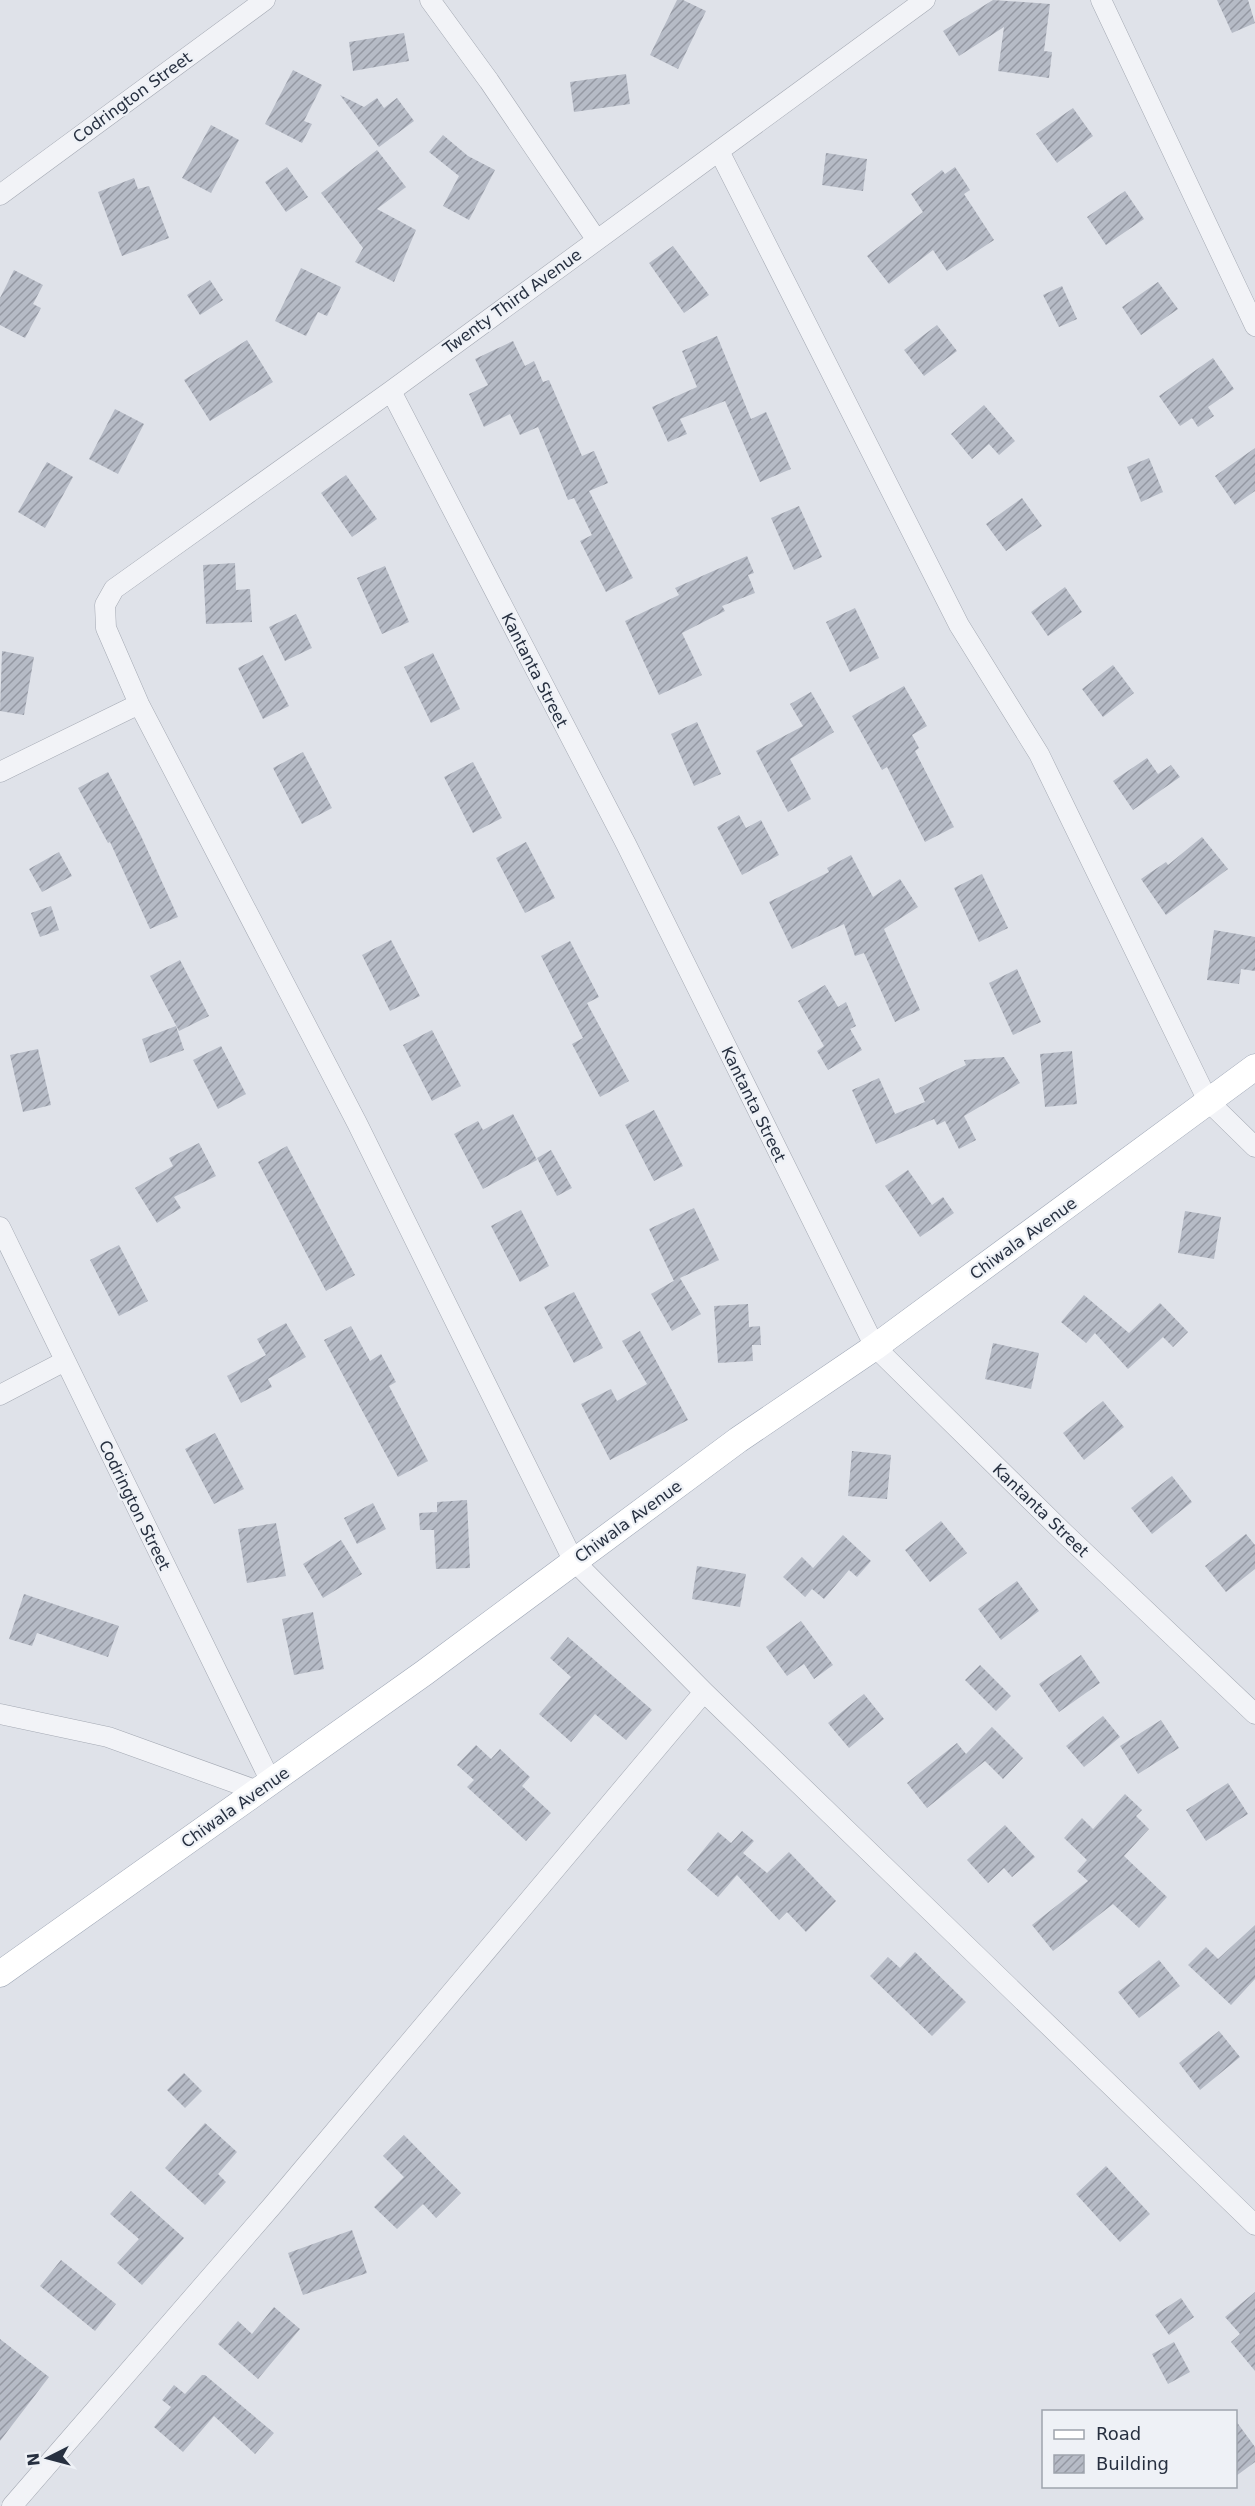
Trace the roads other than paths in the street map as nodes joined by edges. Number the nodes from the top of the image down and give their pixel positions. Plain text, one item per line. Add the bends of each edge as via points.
1 (265, 0) edge
2 (430, 0) edge
3 (925, 0) edge
4 (1101, 0) edge
5 (719, 151) junction
6 (0, 195) edge
7 (596, 239) junction
8 (1255, 326) edge
9 (391, 391) junction
10 (139, 704) junction
11 (0, 772) edge
12 (1255, 1067) edge
13 (1208, 1101) junction
14 (1255, 1147) edge
15 (0, 1227) edge
16 (875, 1347) junction
17 (65, 1361) junction
18 (0, 1395) edge
19 (573, 1560) junction
20 (704, 1692) junction
21 (0, 1714) edge
22 (1255, 1714) edge
23 (265, 1786) junction
24 (0, 1974) edge
25 (1255, 2225) edge
26 (12, 2506) edge

1 - 6 street, Codrington Street
2 - 7 street
3 - 5 street, Twenty Third Avenue
4 - 8 street
5 - 7 street, Twenty Third Avenue
5 - 13 street via 959,625 1039,754
7 - 9 street, Twenty Third Avenue
9 - 10 street, Twenty Third Avenue via 114,589 105,605 106,628
9 - 16 street, Kantanta Street via 626,844
10 - 11 street
10 - 19 street via 357,1123
12 - 13 main road, Chiwala Avenue
13 - 14 street
13 - 16 main road, Chiwala Avenue
15 - 17 street, Codrington Street
16 - 19 main road, Chiwala Avenue
16 - 22 street, Kantanta Street
17 - 18 street
17 - 23 street, Codrington Street
19 - 20 street
19 - 23 main road, Chiwala Avenue
20 - 25 street
20 - 26 street via 272,2206
21 - 23 street via 108,1737
23 - 24 main road, Chiwala Avenue

